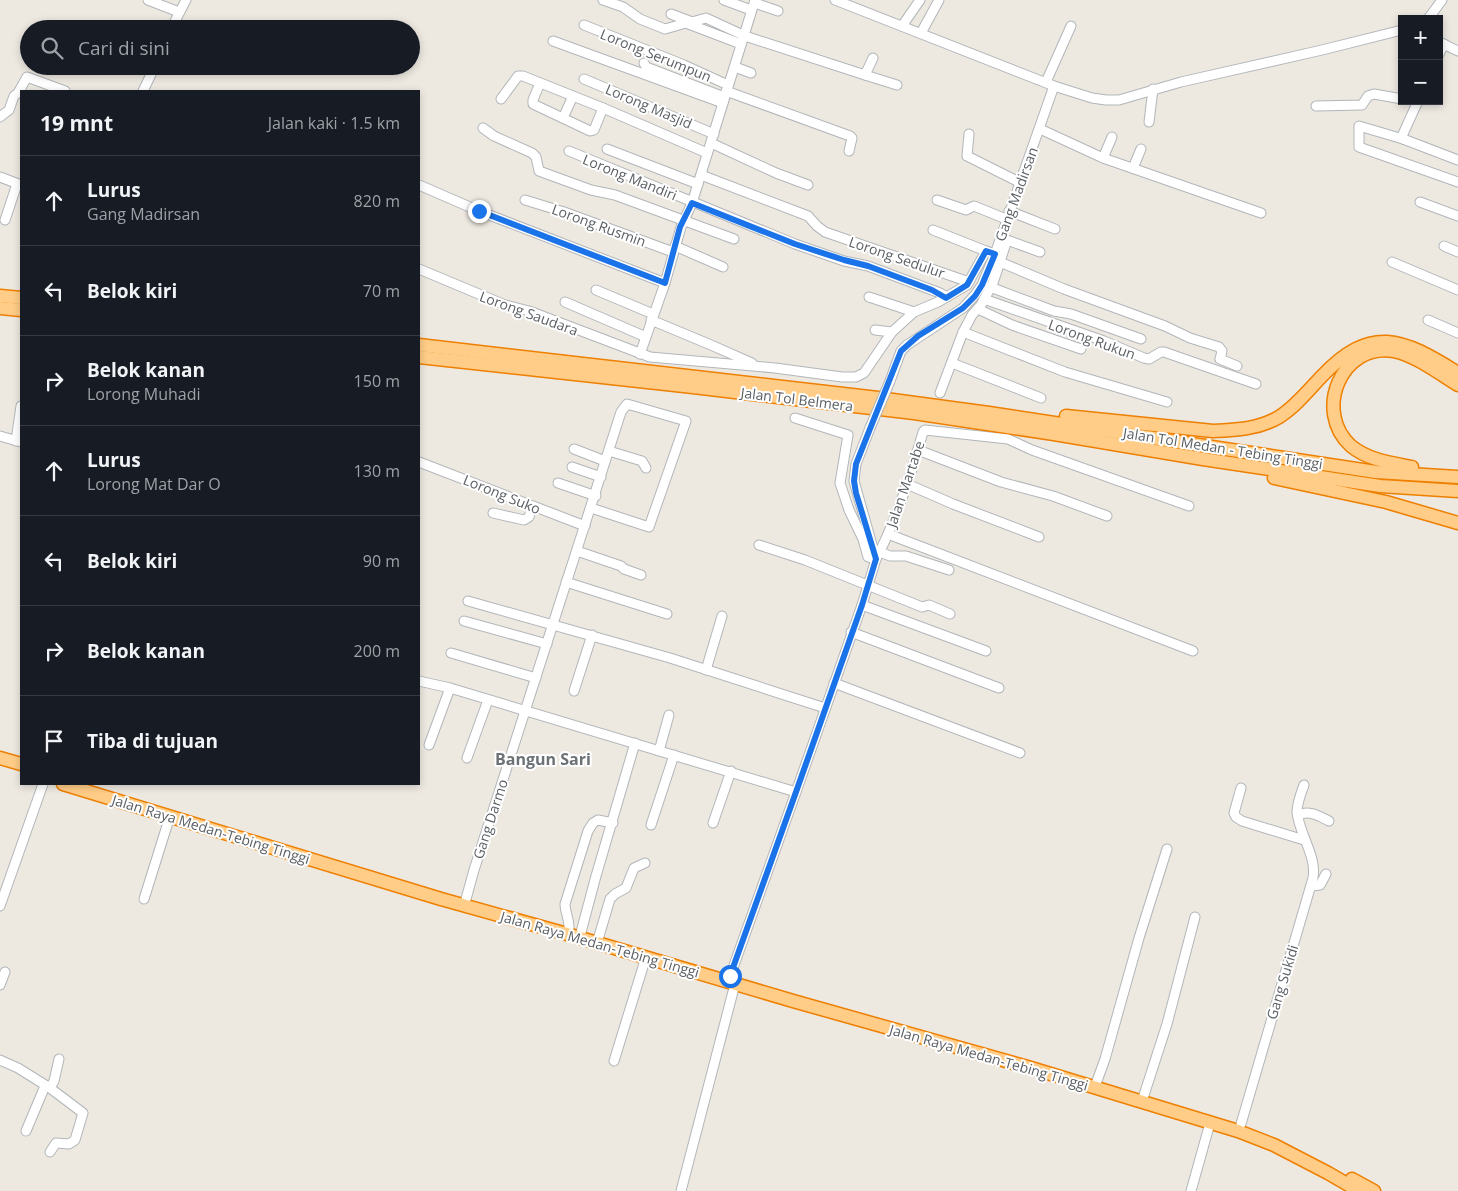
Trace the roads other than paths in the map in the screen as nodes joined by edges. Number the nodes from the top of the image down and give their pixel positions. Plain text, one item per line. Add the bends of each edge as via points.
1 (148, 0) edge
2 (186, 0) edge
3 (603, 0) edge
4 (724, 0) edge
5 (835, 0) edge
6 (920, 0) edge
7 (939, 0) edge
8 (1442, 0) edge
9 (754, 4) edge
10 (778, 11) dead end
11 (179, 12) junction
12 (671, 14) dead end
13 (1431, 15) edge
14 (175, 20) edge
15 (584, 25) dead end
16 (902, 26) junction
17 (1071, 26) dead end
18 (1398, 31) edge
19 (922, 33) junction
20 (743, 40) junction
21 (553, 41) dead end
22 (1443, 44) edge
23 (1458, 52) edge
24 (873, 58) dead end
25 (644, 63) dead end
26 (735, 67) junction
27 (751, 73) dead end
28 (151, 75) edge
29 (865, 75) junction
30 (584, 79) dead end
31 (540, 83) junction
32 (1050, 84) junction
33 (897, 85) dead end
34 (1153, 89) junction
35 (62, 90) edge
36 (143, 90) edge
37 (725, 94) junction
38 (573, 96) junction
39 (1398, 98) edge
40 (501, 99) dead end
41 (1415, 105) edge
42 (1316, 106) dead end
43 (603, 108) junction
44 (0, 117) edge
45 (563, 118) junction
46 (1149, 122) dead end
47 (483, 128) dead end
48 (1040, 129) junction
49 (714, 134) junction
50 (970, 134) dead end
51 (1112, 137) dead end
52 (1403, 139) junction
53 (711, 144) junction
54 (608, 148) dead end
55 (1141, 149) dead end
56 (849, 151) dead end
57 (569, 152) dead end
58 (707, 153) junction
59 (1103, 158) junction
60 (1458, 160) edge
61 (1133, 168) junction
62 (0, 177) edge
63 (699, 179) junction
64 (1019, 182) junction
65 (1458, 182) edge
66 (19, 185) edge
67 (420, 185) edge
68 (808, 185) dead end
69 (525, 200) dead end
70 (937, 200) dead end
71 (1420, 202) dead end
72 (692, 203) junction
73 (1261, 213) dead end
74 (1008, 215) junction
75 (1458, 216) edge
76 (5, 220) dead end
77 (684, 221) junction
78 (1055, 229) dead end
79 (933, 230) dead end
80 (734, 239) dead end
81 (1004, 239) junction
82 (1444, 246) dead end
83 (674, 249) junction
84 (1040, 252) dead end
85 (1458, 252) edge
86 (994, 256) junction
87 (1392, 262) dead end
88 (723, 267) dead end
89 (420, 270) edge
90 (969, 282) junction
91 (665, 283) junction
92 (990, 288) junction
93 (1457, 288) edge
94 (596, 290) dead end
95 (0, 296) edge
96 (869, 297) dead end
97 (20, 298) edge
98 (946, 298) junction
99 (984, 299) junction
100 (565, 302) dead end
101 (0, 308) edge
102 (978, 309) junction
103 (20, 310) edge
104 (914, 312) junction
105 (652, 317) junction
106 (1428, 320) dead end
107 (876, 330) dead end
108 (892, 332) junction
109 (963, 332) junction
110 (1458, 333) edge
111 (646, 337) junction
112 (1141, 340) dead end
113 (420, 345) edge
114 (1081, 349) dead end
115 (640, 354) junction
116 (420, 357) edge
117 (952, 363) junction
118 (758, 366) junction
119 (1238, 366) dead end
120 (1458, 373) edge
121 (1256, 384) dead end
122 (1458, 385) edge
123 (940, 393) dead end
124 (1041, 398) dead end
125 (1167, 402) dead end
126 (989, 413) junction
127 (20, 418) edge
128 (794, 418) dead end
129 (0, 436) edge
130 (18, 442) edge
131 (574, 449) dead end
132 (918, 450) junction
133 (609, 451) junction
134 (1204, 459) junction
135 (605, 461) junction
136 (420, 462) edge
137 (572, 467) dead end
138 (646, 468) dead end
139 (1458, 473) edge
140 (601, 477) junction
141 (1458, 477) edge
142 (558, 483) dead end
143 (907, 484) junction
144 (1458, 491) edge
145 (596, 496) junction
146 (1189, 506) dead end
147 (532, 507) junction
148 (591, 508) junction
149 (493, 513) dead end
150 (1107, 516) dead end
151 (1458, 523) edge
152 (584, 526) junction
153 (888, 534) junction
154 (1039, 536) dead end
155 (759, 545) dead end
156 (577, 551) junction
157 (878, 555) junction
158 (949, 570) dead end
159 (641, 575) dead end
160 (566, 582) junction
161 (868, 586) junction
162 (468, 601) dead end
163 (862, 605) junction
164 (667, 614) dead end
165 (950, 614) dead end
166 (722, 616) dead end
167 (464, 621) dead end
168 (553, 624) junction
169 (851, 632) junction
170 (592, 635) junction
171 (547, 644) junction
172 (986, 651) dead end
173 (1193, 651) dead end
174 (451, 654) dead end
175 (706, 670) junction
176 (536, 678) junction
177 (420, 681) edge
178 (834, 683) junction
179 (450, 688) junction
180 (999, 688) dead end
181 (574, 691) dead end
182 (488, 700) junction
183 (825, 708) junction
184 (526, 712) junction
185 (669, 715) dead end
186 (635, 744) junction
187 (429, 745) dead end
188 (659, 751) junction
189 (1020, 753) dead end
190 (674, 755) junction
191 (0, 758) edge
192 (467, 758) dead end
193 (20, 764) edge
194 (0, 766) edge
195 (731, 771) junction
196 (20, 772) edge
197 (43, 785) edge
198 (66, 785) edge
199 (89, 785) edge
200 (1304, 785) dead end
201 (1241, 788) dead end
202 (796, 792) junction
203 (170, 816) junction
204 (1298, 816) junction
205 (1329, 820) dead end
206 (613, 823) junction
207 (713, 823) dead end
208 (651, 824) dead end
209 (1304, 840) junction
210 (1167, 849) dead end
211 (645, 863) dead end
212 (1326, 874) dead end
213 (1312, 886) junction
214 (144, 899) dead end
215 (466, 899) junction
216 (0, 906) edge
217 (1195, 917) dead end
218 (575, 930) junction
219 (598, 940) junction
220 (646, 957) junction
221 (4, 972) dead end
222 (731, 981) junction
223 (0, 985) edge
224 (59, 1059) dead end
225 (0, 1060) edge
226 (614, 1061) dead end
227 (1097, 1081) junction
228 (47, 1087) junction
229 (1144, 1095) junction
230 (1210, 1123) junction
231 (1241, 1124) junction
232 (26, 1131) dead end
233 (50, 1152) dead end
234 (680, 1191) edge
235 (1190, 1191) edge
236 (1359, 1191) edge
237 (1374, 1191) edge

1 - 11 street
2 - 11 street
3 - 20 street via 623,6 640,19 665,29 686,23
4 - 9 street
5 - 16 street
6 - 16 street
7 - 19 street
8 - 13 street
9 - 10 street
9 - 20 street
11 - 14 street
12 - 20 street via 692,22 706,18
15 - 37 street, Lorong Serumpun via 684,65
16 - 19 street
17 - 32 street, Gang Madirsan
18 - 34 street
19 - 32 street
20 - 26 street
20 - 29 street
21 - 37 street
22 - 23 street
24 - 29 street
25 - 37 street via 646,67
26 - 27 street
26 - 37 street
28 - 36 street
29 - 33 street
30 - 49 street, Lorong Masjid
31 - 38 street
31 - 40 street via 518,76
31 - 45 street via 534,104
32 - 34 street via 1106,100 1119,100
32 - 48 street, Gang Madirsan
34 - 46 street
35 - 44 street via 27,76 8,110
37 - 49 street
37 - 56 street via 850,136
38 - 43 street
38 - 45 street
39 - 42 street via 1374,94 1362,104
41 - 52 street
43 - 45 street via 592,131
43 - 58 street
47 - 77 street via 532,153 539,171
48 - 59 street
48 - 64 street, Gang Madirsan
49 - 53 street
50 - 64 street via 966,156
51 - 59 street
52 - 60 street
52 - 65 street via 1359,126 1359,147
53 - 58 street
53 - 68 street
54 - 63 street
55 - 61 street
57 - 72 street, Lorong Mandiri
58 - 63 street
59 - 61 street
61 - 73 street
62 - 66 street
63 - 72 street
63 - 90 street, Lorong Sedulur via 808,216 825,232
64 - 74 street, Gang Madirsan
66 - 76 street
67 - 91 street
69 - 83 street, Lorong Rusmin
70 - 74 street via 966,210 974,206
71 - 75 street
72 - 77 street
72 - 98 street, Lorong Mandiri via 811,250 868,266
74 - 78 street
74 - 81 street, Gang Madirsan
77 - 80 street
77 - 83 street
79 - 86 street
81 - 84 street
81 - 86 street, Gang Madirsan
82 - 85 street
83 - 88 street, Lorong Rusmin
83 - 91 street
86 - 90 street
86 - 92 street
86 - 119 street via 1064,289 1219,347 1222,351 1220,359
86 - 157 street, Gang Madirsan, bridge via 975,296 901,351 856,464 854,481
87 - 93 street
89 - 115 street, Lorong Saudara
90 - 98 street
91 - 105 street
92 - 99 street
92 - 112 street
94 - 105 street
95 - 97 highway
96 - 104 street
98 - 104 street
99 - 102 street
99 - 121 street, Lorong Rukun via 1144,358 1164,352
100 - 111 street
101 - 103 highway
102 - 109 street
102 - 114 street
104 - 108 street
105 - 111 street
105 - 118 street
106 - 110 street
107 - 108 street
108 - 118 street via 864,373 856,377
109 - 117 street
109 - 125 street via 1065,372
111 - 115 street
113 - 126 highway, Jalan Tol Belmera
115 - 118 street, Lorong Saudara
116 - 134 highway, Jalan Tol Belmera via 914,413
117 - 123 street
117 - 124 street
120 - 126 highway via 1408,345 1375,342 1355,348 1338,360 1286,412 1264,424 1244,429 1213,431 1032,413
122 - 139 highway via 1404,354 1373,352 1356,360 1344,372 1336,389 1333,409 1343,438 1362,453 1396,464
126 - 141 highway, Jalan Tol Medan - Tebing Tinggi via 1376,472
127 - 130 street
128 - 157 street via 848,435 840,483 868,557
129 - 130 street
131 - 135 street
132 - 143 street, Jalan Martabe
132 - 146 street, Jalan Martabe via 926,430 1008,439
132 - 150 street
133 - 135 street, Gang Darmo
133 - 138 street via 642,461
133 - 148 street, Gang Darmo via 621,412 627,404 686,421 649,527
134 - 144 highway, Jalan Tol Medan - Tebing Tinggi via 1380,486
134 - 151 highway via 1386,502
135 - 140 street, Gang Darmo
136 - 147 street, Lorong Suko
137 - 140 street
140 - 145 street, Gang Darmo
142 - 145 street
143 - 153 street, Jalan Martabe
143 - 154 street
145 - 148 street, Gang Darmo
147 - 149 street via 526,519
147 - 152 street, Lorong Suko
148 - 152 street, Gang Darmo
152 - 156 street, Gang Darmo
153 - 157 street, Jalan Martabe
153 - 173 street
155 - 161 street
156 - 159 street
156 - 160 street, Gang Darmo
157 - 158 street via 906,556
157 - 161 street
160 - 164 street
160 - 168 street, Gang Darmo
161 - 163 street
161 - 165 street
162 - 168 street
163 - 169 street
163 - 172 street
166 - 175 street
167 - 171 street
168 - 170 street
168 - 171 street, Gang Darmo
169 - 178 street
169 - 180 street
170 - 175 street
170 - 181 street
171 - 176 street, Gang Darmo
174 - 176 street
175 - 183 street
176 - 184 street, Gang Darmo
177 - 179 street
178 - 183 street
178 - 189 street
179 - 182 street
179 - 187 street
182 - 184 street
182 - 192 street
183 - 202 street
184 - 186 street
184 - 215 street, Gang Darmo
185 - 188 street
186 - 188 street
186 - 206 street
188 - 190 street
190 - 195 street
190 - 208 street
191 - 193 highway
194 - 196 highway
195 - 202 street
195 - 207 street
197 - 216 street
198 - 203 highway, Jalan Raya Medan-Tebing Tinggi
199 - 215 highway, Jalan Raya Medan-Tebing Tinggi
200 - 204 street
201 - 209 street via 1234,812 1236,817
202 - 222 street
203 - 214 street
203 - 219 highway, Jalan Raya Medan-Tebing Tinggi via 441,899
204 - 205 street via 1308,813
204 - 209 street, Gang Sukidi
206 - 218 street
206 - 218 street via 598,820 588,831 565,904
209 - 213 street, Gang Sukidi via 1314,871
210 - 227 street
211 - 219 street via 634,868 626,888 610,899
212 - 213 street via 1320,886
213 - 231 street, Gang Sukidi
215 - 218 highway, Jalan Raya Medan-Tebing Tinggi
217 - 229 street
218 - 219 highway, Jalan Raya Medan-Tebing Tinggi
219 - 220 highway, Jalan Raya Medan-Tebing Tinggi
219 - 222 highway, Jalan Raya Medan-Tebing Tinggi
220 - 222 highway, Jalan Raya Medan-Tebing Tinggi
220 - 226 street
221 - 223 street
222 - 227 highway, Jalan Raya Medan-Tebing Tinggi
222 - 230 highway, Jalan Raya Medan-Tebing Tinggi
222 - 234 street
224 - 228 street via 54,1081
225 - 228 street
227 - 229 highway, Jalan Raya Medan-Tebing Tinggi
228 - 232 street
228 - 233 street via 84,1115 74,1142 56,1143
229 - 231 highway, Jalan Raya Medan-Tebing Tinggi
230 - 235 street
230 - 236 highway, Jalan Raya Medan-Tebing Tinggi via 1274,1145
231 - 237 highway, Jalan Raya Medan-Tebing Tinggi via 1283,1140

